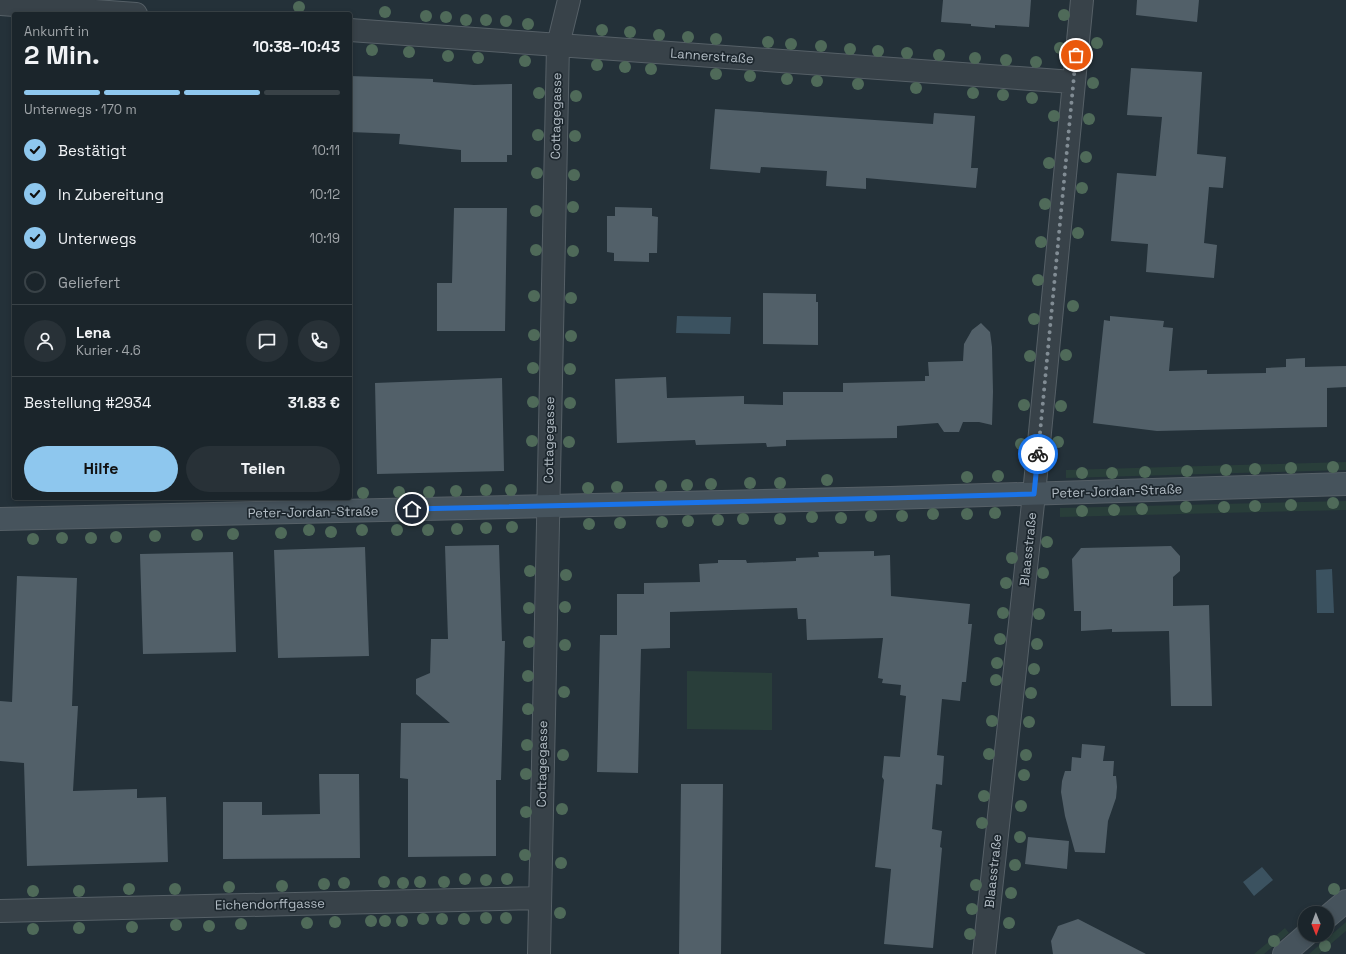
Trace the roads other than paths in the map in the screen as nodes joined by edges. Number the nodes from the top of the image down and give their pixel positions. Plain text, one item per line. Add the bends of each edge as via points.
1 (569, 0) edge
2 (1082, 0) edge
3 (0, 4) edge
4 (109, 12) edge
5 (352, 30) edge
6 (558, 45) junction
7 (1073, 82) junction
8 (1346, 484) edge
9 (1034, 494) junction
10 (548, 506) junction
11 (0, 518) edge
12 (540, 898) junction
13 (1346, 901) edge
14 (0, 911) edge
15 (1334, 911) edge
16 (1298, 942) edge
17 (539, 954) edge
18 (984, 954) edge
19 (1284, 954) edge

1 - 6 street, Cottagegasse
2 - 7 street, Blaasstraße
3 - 4 street
5 - 6 street, Lannerstraße
6 - 7 street, Lannerstraße
6 - 10 street, Cottagegasse
7 - 9 street, Blaasstraße
8 - 9 street, Peter-Jordan-Straße
9 - 10 street, Peter-Jordan-Straße
9 - 18 street, Blaasstraße
10 - 11 street, Peter-Jordan-Straße
10 - 12 street, Cottagegasse
12 - 14 street, Eichendorffgasse
12 - 17 street, Cottagegasse
13 - 15 street
16 - 19 street

